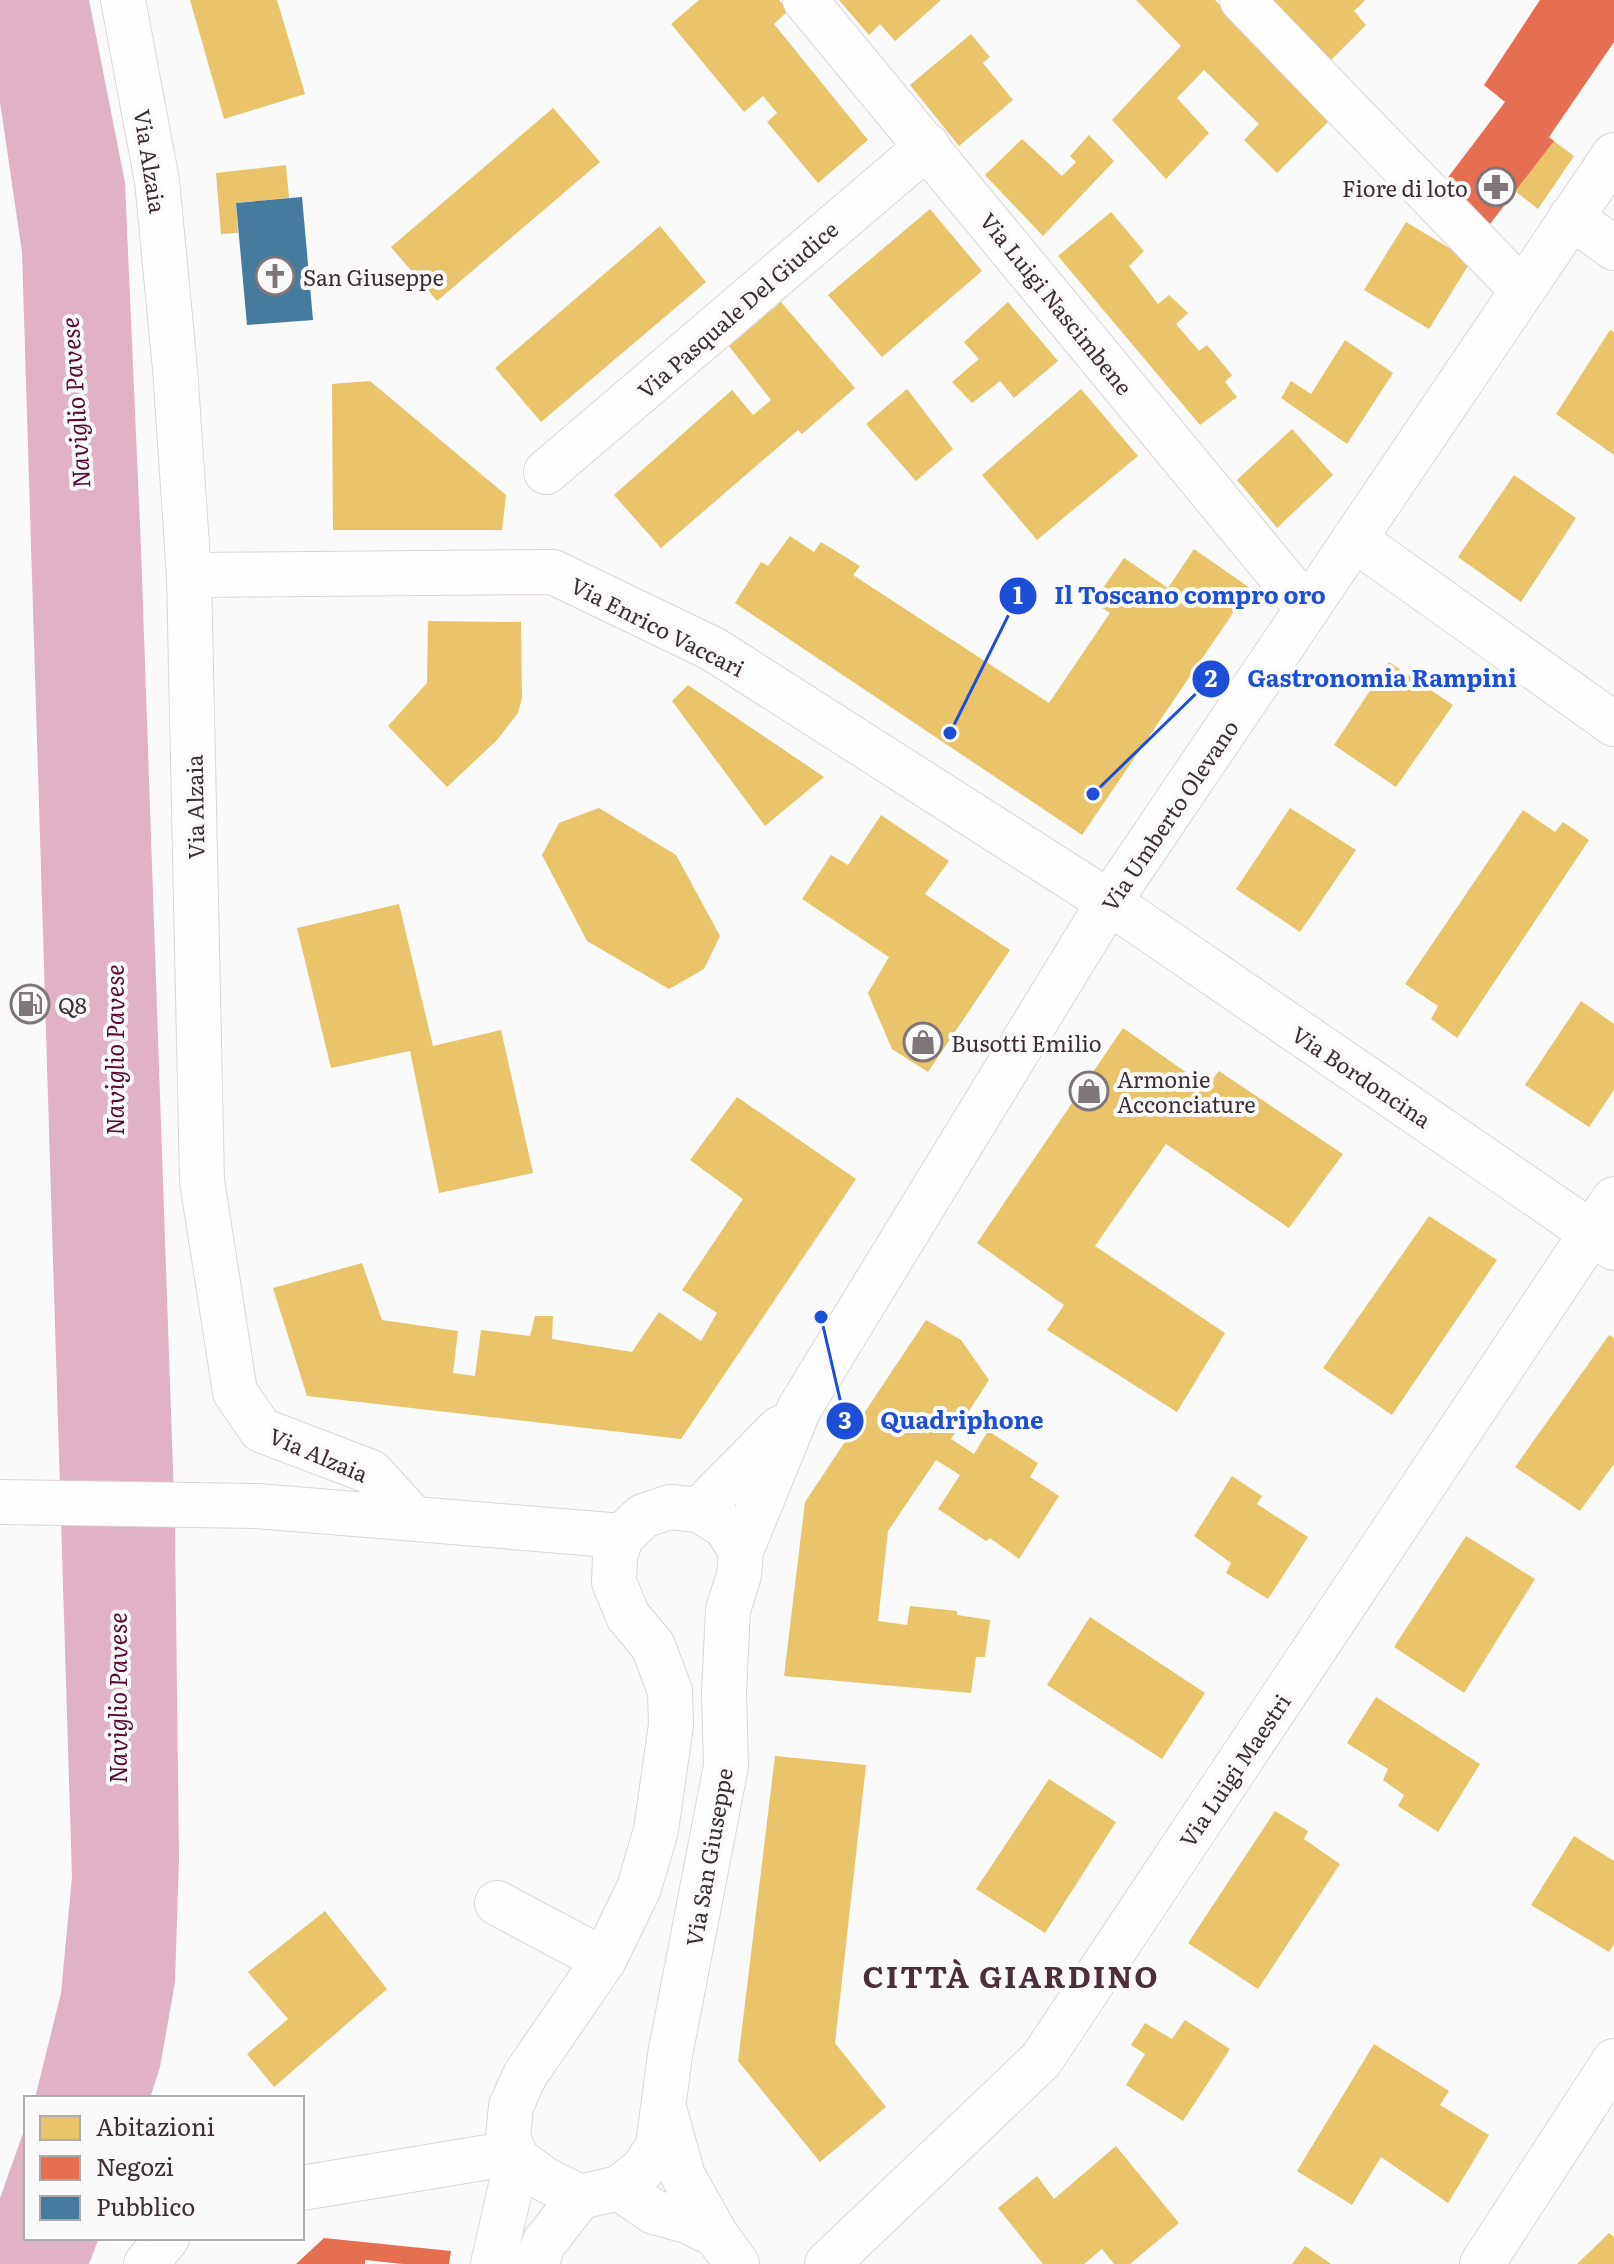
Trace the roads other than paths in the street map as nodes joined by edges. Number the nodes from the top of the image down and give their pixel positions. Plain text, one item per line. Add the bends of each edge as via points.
1 (123, 0) edge
2 (805, 0) edge
3 (1242, 0) edge
4 (928, 146) junction
5 (1614, 155) edge
6 (1571, 217) junction
7 (1614, 248) edge
8 (1522, 290) junction
9 (546, 472) dead end
10 (1354, 539) junction
11 (189, 575) junction
12 (1307, 608) junction
13 (1614, 724) edge
14 (1109, 902) junction
15 (1606, 1227) edge
16 (799, 1409) junction
17 (15, 1502) edge
18 (699, 1510) junction
19 (412, 1517) junction
20 (622, 1536) junction
21 (741, 1551) junction
22 (497, 1903) dead end
23 (604, 1960) junction
24 (1614, 2061) edge
25 (664, 2106) junction
26 (514, 2156) junction
27 (304, 2188) edge
28 (600, 2192) junction
29 (165, 2240) edge
30 (726, 2250) edge
31 (146, 2264) edge
32 (493, 2264) edge
33 (536, 2264) edge
34 (827, 2264) edge
35 (1482, 2264) edge

1 - 11 street, Via Alzaia via 157,181
2 - 4 street, Via Luigi Nascimbene
3 - 8 street
4 - 9 street, Via Pasquale Del Giudice
4 - 12 street, Via Luigi Nascimbene
5 - 6 street, Via Umberto Olevano
6 - 7 street
6 - 8 street, Via Umberto Olevano
8 - 10 street, Via Umberto Olevano
10 - 12 street, Via Umberto Olevano
10 - 13 street
11 - 14 street, Via Enrico Vaccari via 553,572 713,649
11 - 19 street, Via Alzaia via 202,1181 235,1392 261,1430 371,1472
12 - 14 street, Via Umberto Olevano
14 - 15 street, Via Bordoncina
14 - 16 street, Via Umberto Olevano
15 - 34 street, Via Luigi Maestri via 1041,2060
16 - 18 street, Via Umberto Olevano
16 - 21 street, Via Umberto Olevano
17 - 19 street via 228,1505
18 - 20 street via 670,1507 643,1516
18 - 21 street via 725,1526
19 - 20 street
20 - 23 street via 614,1582 628,1616 653,1646 670,1691 671,1725 656,1830 639,1888
21 - 25 street, Via San Giuseppe via 728,1610 726,1766
22 - 23 street
23 - 26 street via 525,2075 511,2106 508,2137
24 - 35 street
25 - 28 street, Via San Giuseppe via 658,2146 643,2169
25 - 30 street via 683,2176
26 - 27 street
26 - 28 street via 544,2179
26 - 32 street
28 - 30 street via 687,2221
28 - 33 street, Via San Giuseppe via 544,2243
29 - 31 street

